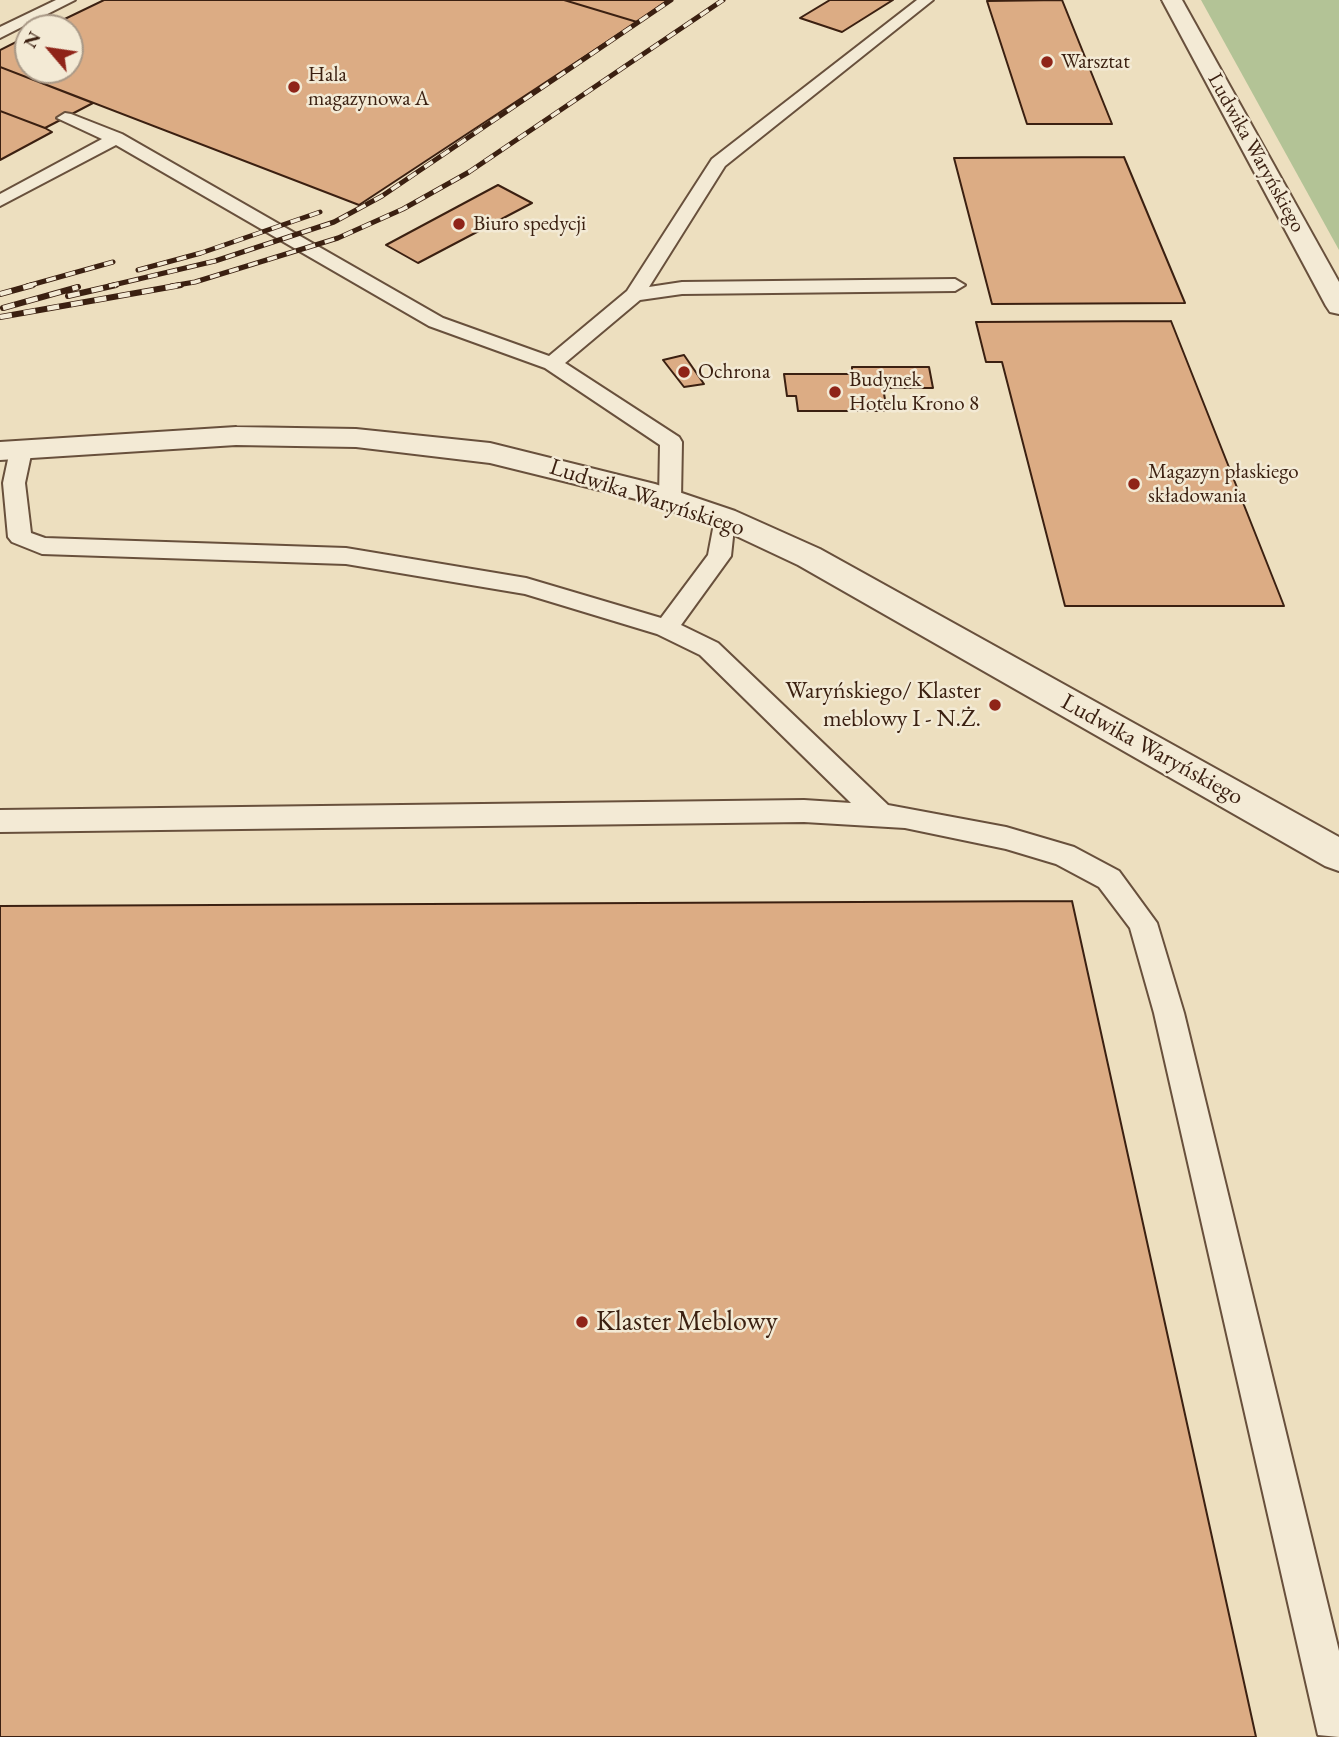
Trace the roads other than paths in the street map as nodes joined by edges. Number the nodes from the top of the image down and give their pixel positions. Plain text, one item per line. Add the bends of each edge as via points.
1 (68, 0) edge
2 (926, 0) edge
3 (1172, 0) edge
4 (0, 33) edge
5 (65, 118) dead end
6 (117, 138) junction
7 (0, 201) edge
8 (955, 285) dead end
9 (634, 295) junction
10 (1339, 306) edge
11 (552, 364) junction
12 (10, 450) edge
13 (670, 499) junction
14 (724, 518) junction
15 (666, 628) junction
16 (881, 816) junction
17 (0, 821) edge
18 (1339, 855) edge
19 (1339, 1735) edge

1 - 4 lane
2 - 9 lane via 718,163
3 - 10 street, Ludwika Waryńskiego
5 - 6 lane
6 - 7 lane
6 - 11 lane via 436,322
8 - 9 lane via 682,288
9 - 11 lane
11 - 13 lane via 671,442
12 - 13 street, Ludwika Waryńskiego via 236,436 356,438 490,453
12 - 15 lane via 20,537 42,546 346,556 526,586
13 - 14 street, Ludwika Waryńskiego
14 - 15 lane via 719,556
14 - 18 street, Ludwika Waryńskiego via 859,583
15 - 16 lane via 709,649
16 - 17 lane via 804,811
16 - 19 lane via 1006,838 1064,855 1108,879 1143,923 1169,1013

